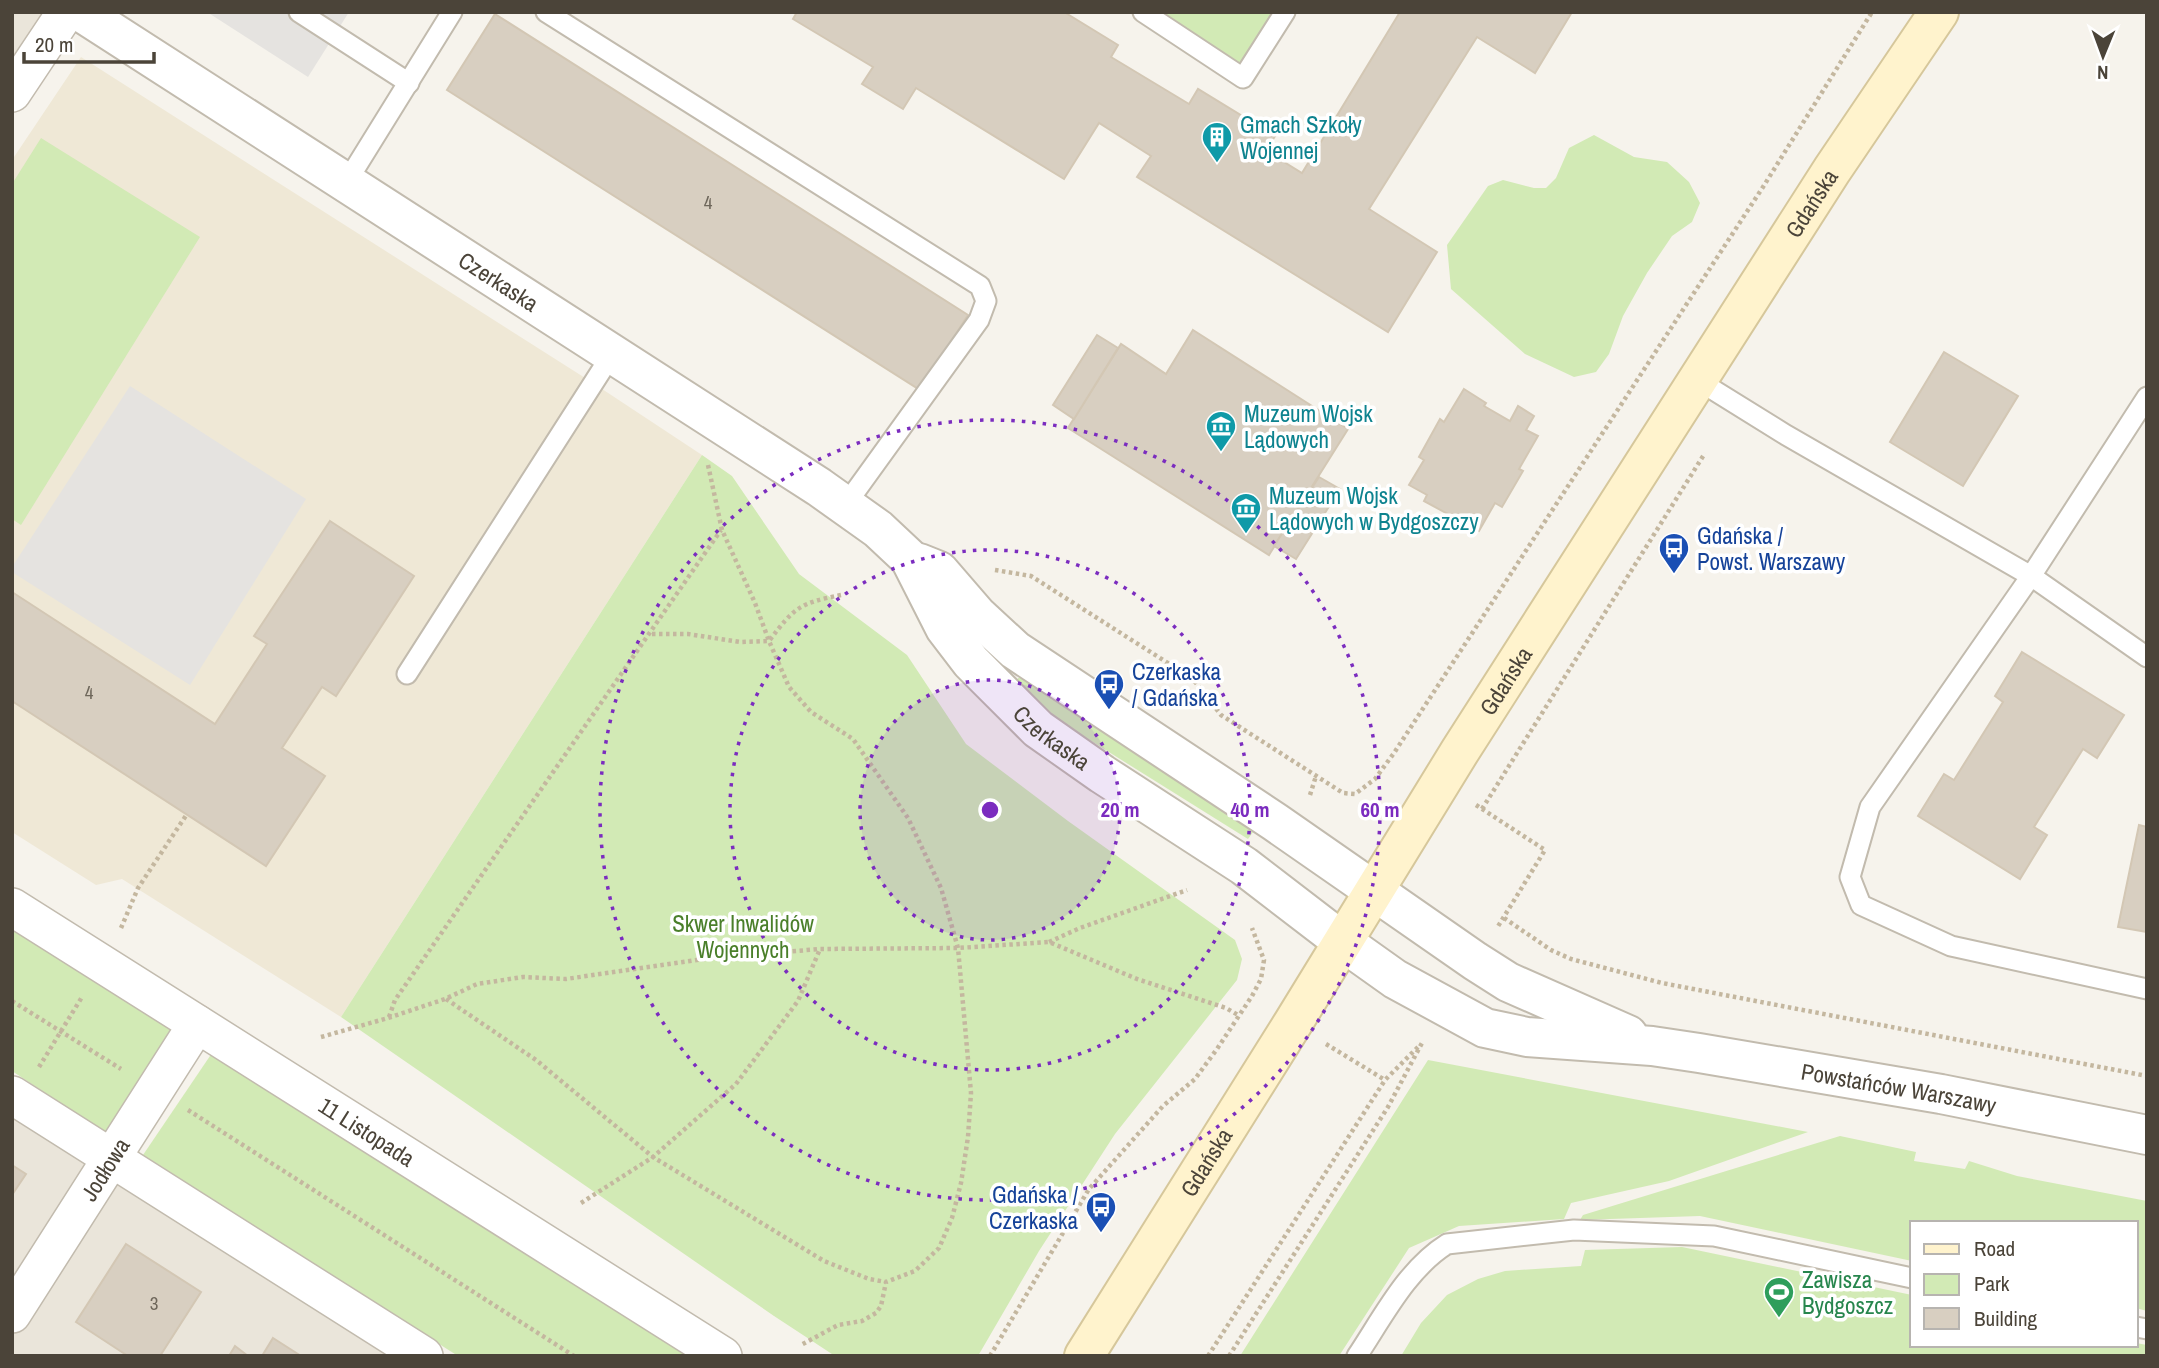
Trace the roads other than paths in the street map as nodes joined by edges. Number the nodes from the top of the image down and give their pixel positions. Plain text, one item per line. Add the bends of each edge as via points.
1 (66, 12) edge
2 (81, 12) edge
3 (299, 12) edge
4 (452, 12) edge
5 (546, 12) edge
6 (1143, 12) edge
7 (1285, 12) edge
8 (1939, 12) edge
9 (409, 83) junction
10 (12, 93) edge
11 (346, 183) junction
12 (612, 354) junction
13 (1699, 381) junction
14 (2147, 397) edge
15 (844, 507) junction
16 (924, 565) junction
17 (2031, 576) junction
18 (2147, 657) edge
19 (407, 674) dead end
20 (1374, 892) junction
21 (12, 906) edge
22 (1343, 942) junction
23 (2147, 989) edge
24 (197, 1024) junction
25 (1652, 1046) junction
26 (15, 1097) edge
27 (2147, 1135) edge
28 (112, 1158) junction
29 (1910, 1279) edge
30 (12, 1314) edge
31 (424, 1356) edge
32 (723, 1356) edge
33 (1084, 1356) edge
34 (1357, 1356) edge

1 - 10 street
2 - 11 street, Czerkaska
3 - 9 lane
4 - 9 lane
5 - 15 lane via 980,286 986,301 979,320
6 - 7 lane via 1243,78
8 - 13 main road, Gdańska
9 - 11 lane
11 - 12 street, Czerkaska
12 - 15 street, Czerkaska
12 - 19 lane
13 - 17 lane
13 - 20 main road, Gdańska
14 - 17 lane
15 - 16 street, Czerkaska
16 - 20 street, Czerkaska via 1015,650
16 - 22 street, Czerkaska via 945,628 1038,729 1244,866
17 - 18 lane
17 - 23 lane via 1870,807 1850,877 1861,905 1951,946
20 - 22 main road, Gdańska
20 - 25 street, Powstańców Warszawy via 1508,982
21 - 24 street, 11 Listopada
22 - 25 street, Powstańców Warszawy via 1411,989 1485,1028 1527,1037
22 - 33 main road, Gdańska
24 - 28 street, Jodłowa
24 - 32 street, 11 Listopada
25 - 27 street, Powstańców Warszawy via 1941,1094
26 - 28 street
28 - 30 street, Jodłowa
28 - 31 street
29 - 34 lane via 1714,1236 1574,1230 1447,1244 1408,1280

